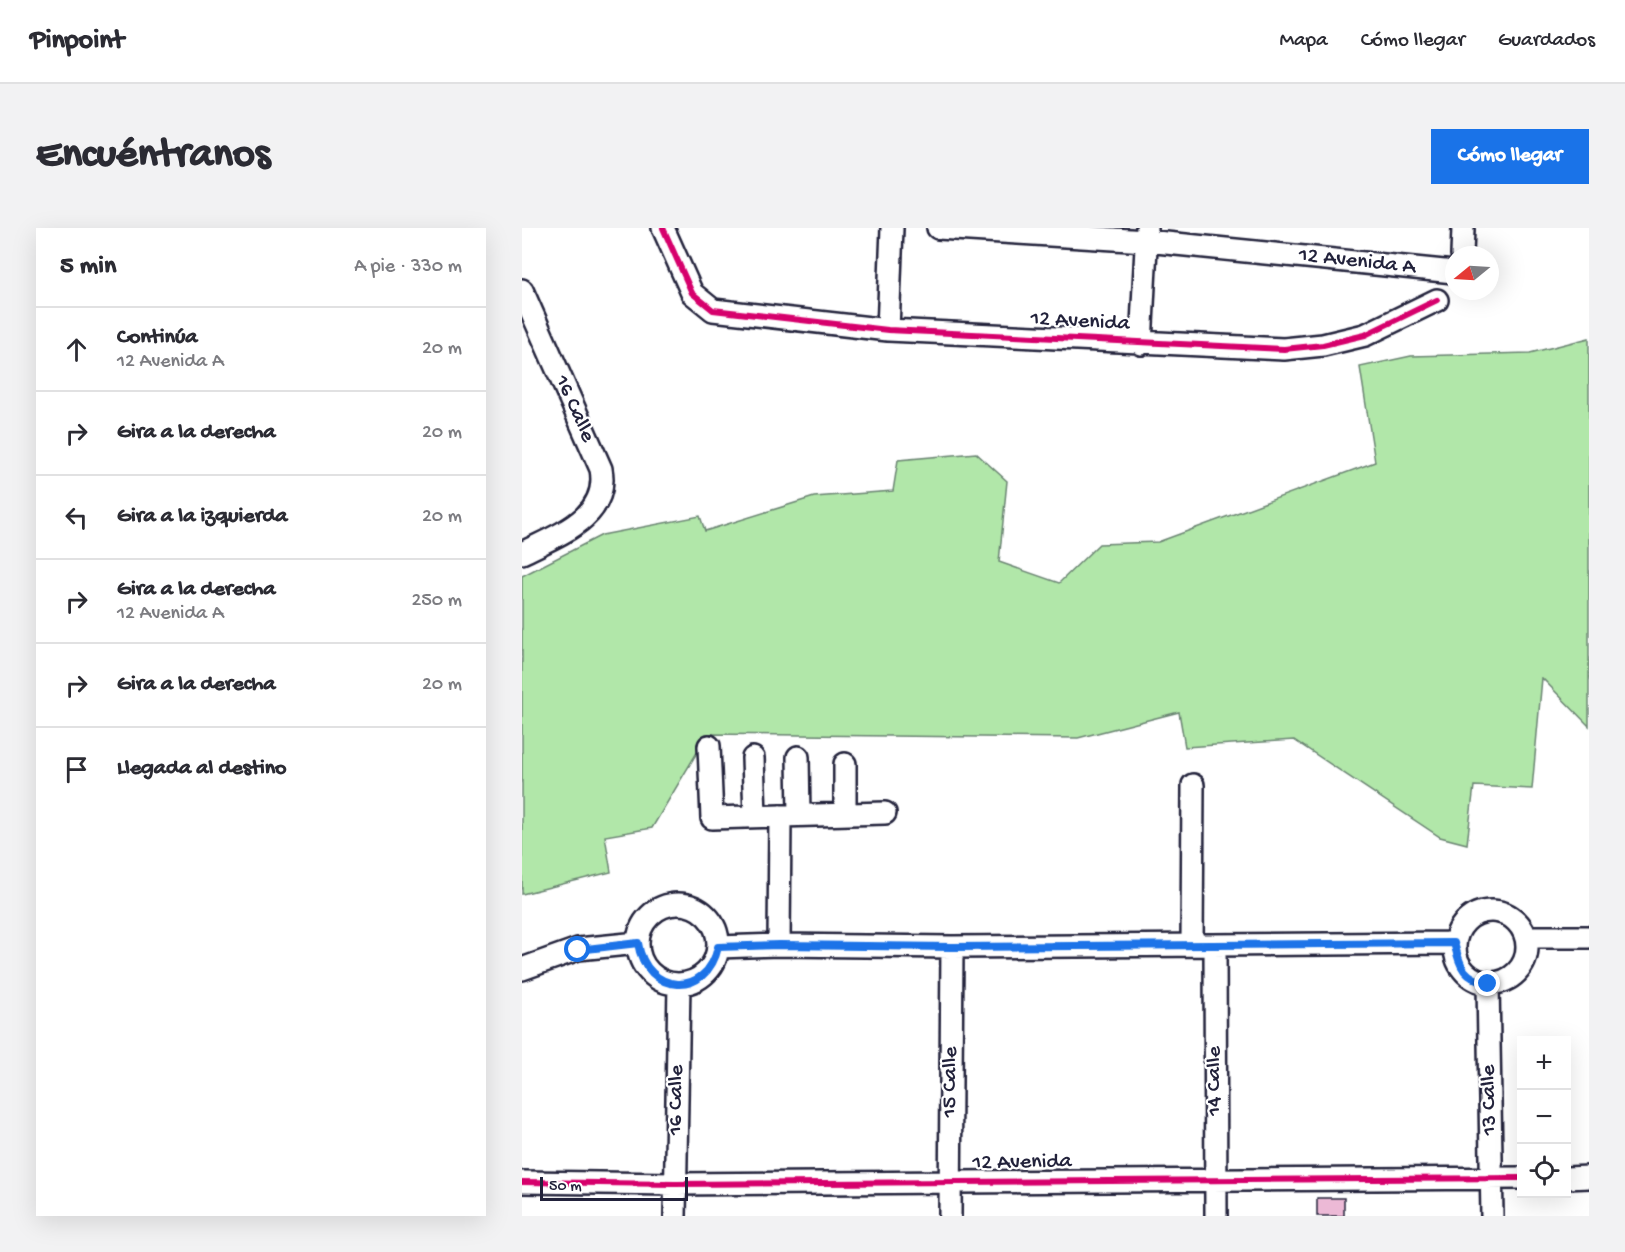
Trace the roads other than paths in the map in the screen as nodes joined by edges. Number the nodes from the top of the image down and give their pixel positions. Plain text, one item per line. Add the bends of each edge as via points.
1 (663, 228) edge
2 (892, 228) edge
3 (938, 228) edge
4 (1463, 228) edge
5 (1146, 234) edge
6 (1462, 246) edge
7 (1445, 285) edge
8 (1445, 288) edge
9 (522, 290) edge
10 (888, 330) junction
11 (1141, 344) junction
12 (522, 553) edge
13 (709, 746) dead end
14 (798, 757) dead end
15 (753, 758) dead end
16 (845, 764) dead end
17 (1193, 785) dead end
18 (885, 813) dead end
19 (845, 814) junction
20 (789, 815) junction
21 (754, 816) junction
22 (1526, 937) junction
23 (1589, 937) edge
24 (638, 943) junction
25 (1454, 943) junction
26 (779, 945) junction
27 (1192, 945) junction
28 (1215, 945) junction
29 (718, 947) junction
30 (952, 947) junction
31 (522, 969) edge
32 (679, 984) junction
33 (1488, 984) junction
34 (1589, 1177) edge
35 (1491, 1178) junction
36 (1517, 1178) edge
37 (1571, 1178) edge
38 (1216, 1179) junction
39 (522, 1182) edge
40 (949, 1182) junction
41 (675, 1184) junction
42 (675, 1216) edge
43 (950, 1216) edge
44 (1216, 1216) edge
45 (1492, 1216) edge

1 - 10 street, 12 Avenida via 692,293 713,310
2 - 10 street
3 - 5 street, 12 Avenida A
4 - 6 street
5 - 7 street, 12 Avenida A
5 - 11 street
8 - 11 street, 12 Avenida via 1365,335 1323,345 1284,349
9 - 12 street, 16 Calle via 601,469 595,506 577,524
10 - 11 street, 12 Avenida
13 - 21 street via 712,818
14 - 20 street
15 - 21 street
16 - 19 street
17 - 27 street
18 - 19 street
19 - 20 street
20 - 21 street
20 - 26 street
22 - 23 street
22 - 25 street via 1514,918 1493,910 1472,915 1457,932
22 - 33 street via 1528,949 1519,971 1500,983
24 - 29 street via 640,931 655,911 680,903 692,906 712,922
24 - 31 street via 578,950
24 - 32 street via 646,968 655,977
25 - 28 street
25 - 33 street via 1461,969
26 - 29 street
26 - 30 street
27 - 28 street
27 - 30 street
28 - 38 street, 14 Calle
29 - 32 street via 710,969 691,982
30 - 40 street, 15 Calle
32 - 41 street, 16 Calle
33 - 35 street, 13 Calle
34 - 37 street
35 - 36 street, 12 Avenida
35 - 38 street, 12 Avenida
35 - 45 street, 13 Calle
38 - 40 street, 12 Avenida
38 - 44 street, 14 Calle
39 - 41 street, 12 Avenida
40 - 41 street, 12 Avenida
40 - 43 street, 15 Calle
41 - 42 street, 16 Calle

